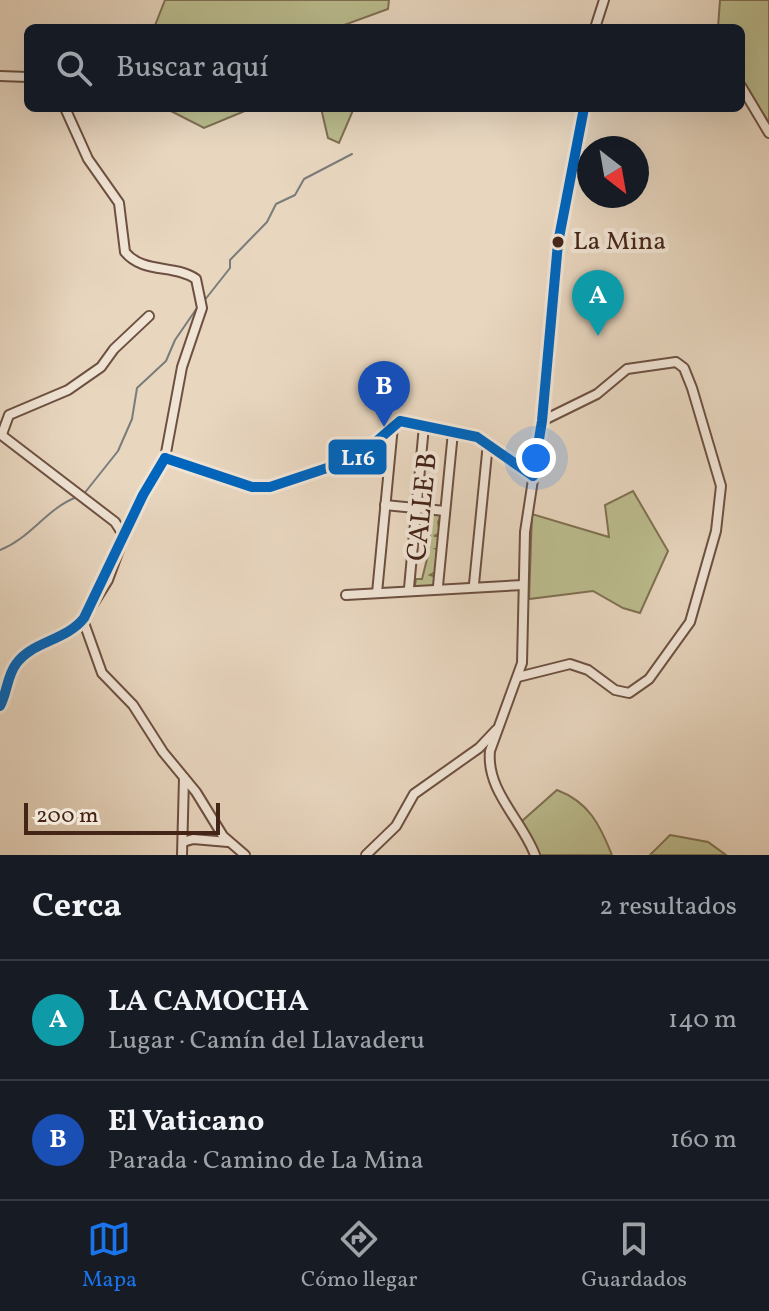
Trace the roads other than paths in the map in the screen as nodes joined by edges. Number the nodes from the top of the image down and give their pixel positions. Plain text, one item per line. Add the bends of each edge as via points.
1 (604, 0) edge
2 (596, 24) edge
3 (0, 76) edge
4 (24, 77) edge
5 (745, 93) edge
6 (67, 112) edge
7 (583, 112) edge
8 (769, 133) edge
9 (149, 316) dead end
10 (542, 421) junction
11 (393, 425) junction
12 (424, 426) junction
13 (453, 432) junction
14 (1, 434) edge
15 (488, 443) junction
16 (165, 458) junction
17 (533, 476) junction
18 (385, 505) junction
19 (416, 508) junction
20 (445, 511) junction
21 (124, 536) junction
22 (474, 584) dead end
23 (523, 585) junction
24 (438, 586) dead end
25 (409, 588) dead end
26 (377, 593) junction
27 (346, 595) dead end
28 (83, 620) junction
29 (518, 677) junction
30 (0, 706) edge
31 (497, 729) junction
32 (468, 755) junction
33 (489, 764) junction
34 (184, 778) junction
35 (183, 842) junction
36 (228, 842) junction
37 (182, 855) edge
38 (245, 855) edge
39 (366, 855) edge
40 (535, 855) edge

1 - 2 street
3 - 4 street
5 - 8 street
6 - 16 street via 93,167 119,203 125,252 142,265 189,274 199,285 202,303 182,367
7 - 10 street via 558,243
9 - 14 street via 101,367 68,390 9,415
10 - 17 street
10 - 29 street via 597,394 627,369 676,362 684,368 705,424 721,486 694,614 643,685 621,692 570,664
11 - 12 street via 400,421
11 - 16 street via 357,458 270,487 252,487
11 - 18 street
12 - 13 street
12 - 19 street
13 - 15 street
13 - 20 street, CALLE B
14 - 21 street via 115,522
15 - 17 street
15 - 22 street
16 - 21 street
17 - 23 street
18 - 19 street
18 - 26 street
19 - 20 street
19 - 25 street
20 - 24 street, CALLE B
21 - 28 street via 113,570
23 - 26 street
23 - 29 street via 524,648
26 - 27 street
28 - 30 street via 15,664
28 - 34 street via 102,673 133,705
29 - 31 street
31 - 32 street
31 - 33 street
32 - 33 street
32 - 39 street via 414,794 396,826
33 - 40 street
34 - 35 street
34 - 36 street
35 - 36 street
35 - 37 street
36 - 38 street

